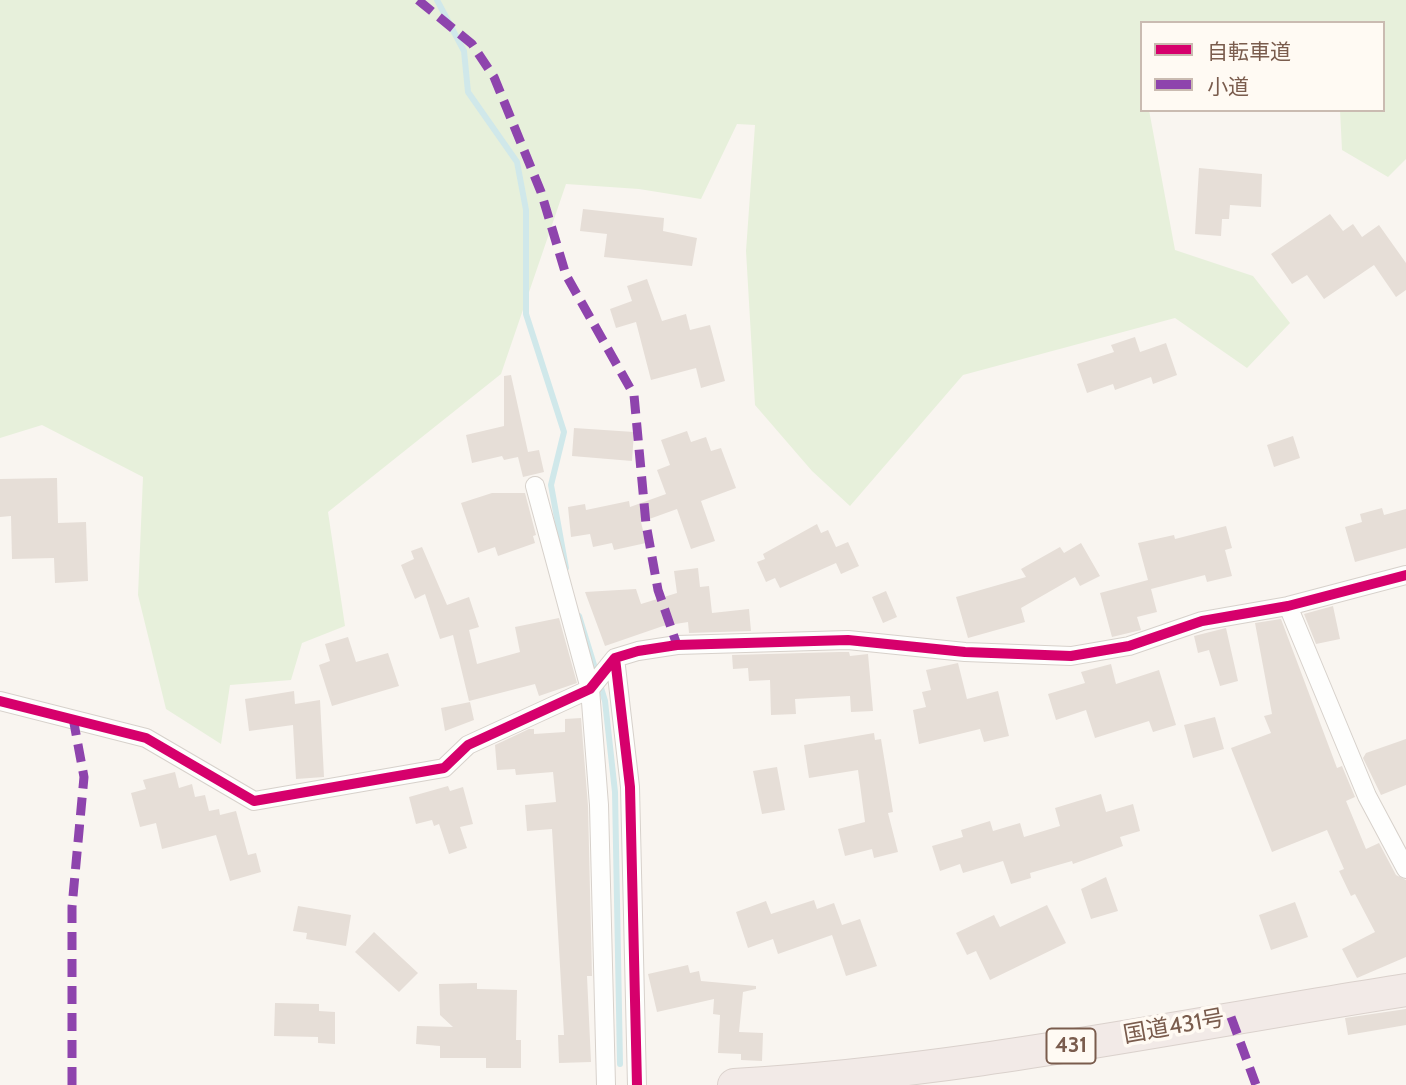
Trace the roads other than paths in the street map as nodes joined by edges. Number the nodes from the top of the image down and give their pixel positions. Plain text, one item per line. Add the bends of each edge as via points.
1 (535, 486) dead end
2 (1406, 575) edge
3 (1288, 606) junction
4 (615, 658) junction
5 (590, 689) junction
6 (0, 701) edge
7 (1406, 869) edge
8 (1406, 989) edge
9 (983, 1073) edge
10 (606, 1085) edge
11 (637, 1085) edge
12 (734, 1085) edge

1 - 5 street
2 - 3 street
3 - 4 street via 1202,621 1129,646 1071,656 965,652 848,640 677,645
3 - 7 street via 1367,796
4 - 5 street
4 - 11 street via 630,787
5 - 6 street via 468,745 444,768 254,801 146,738
5 - 10 street via 599,805
8 - 9 highway, 国道431号 / 431
9 - 12 highway, 国道431号 / 431

